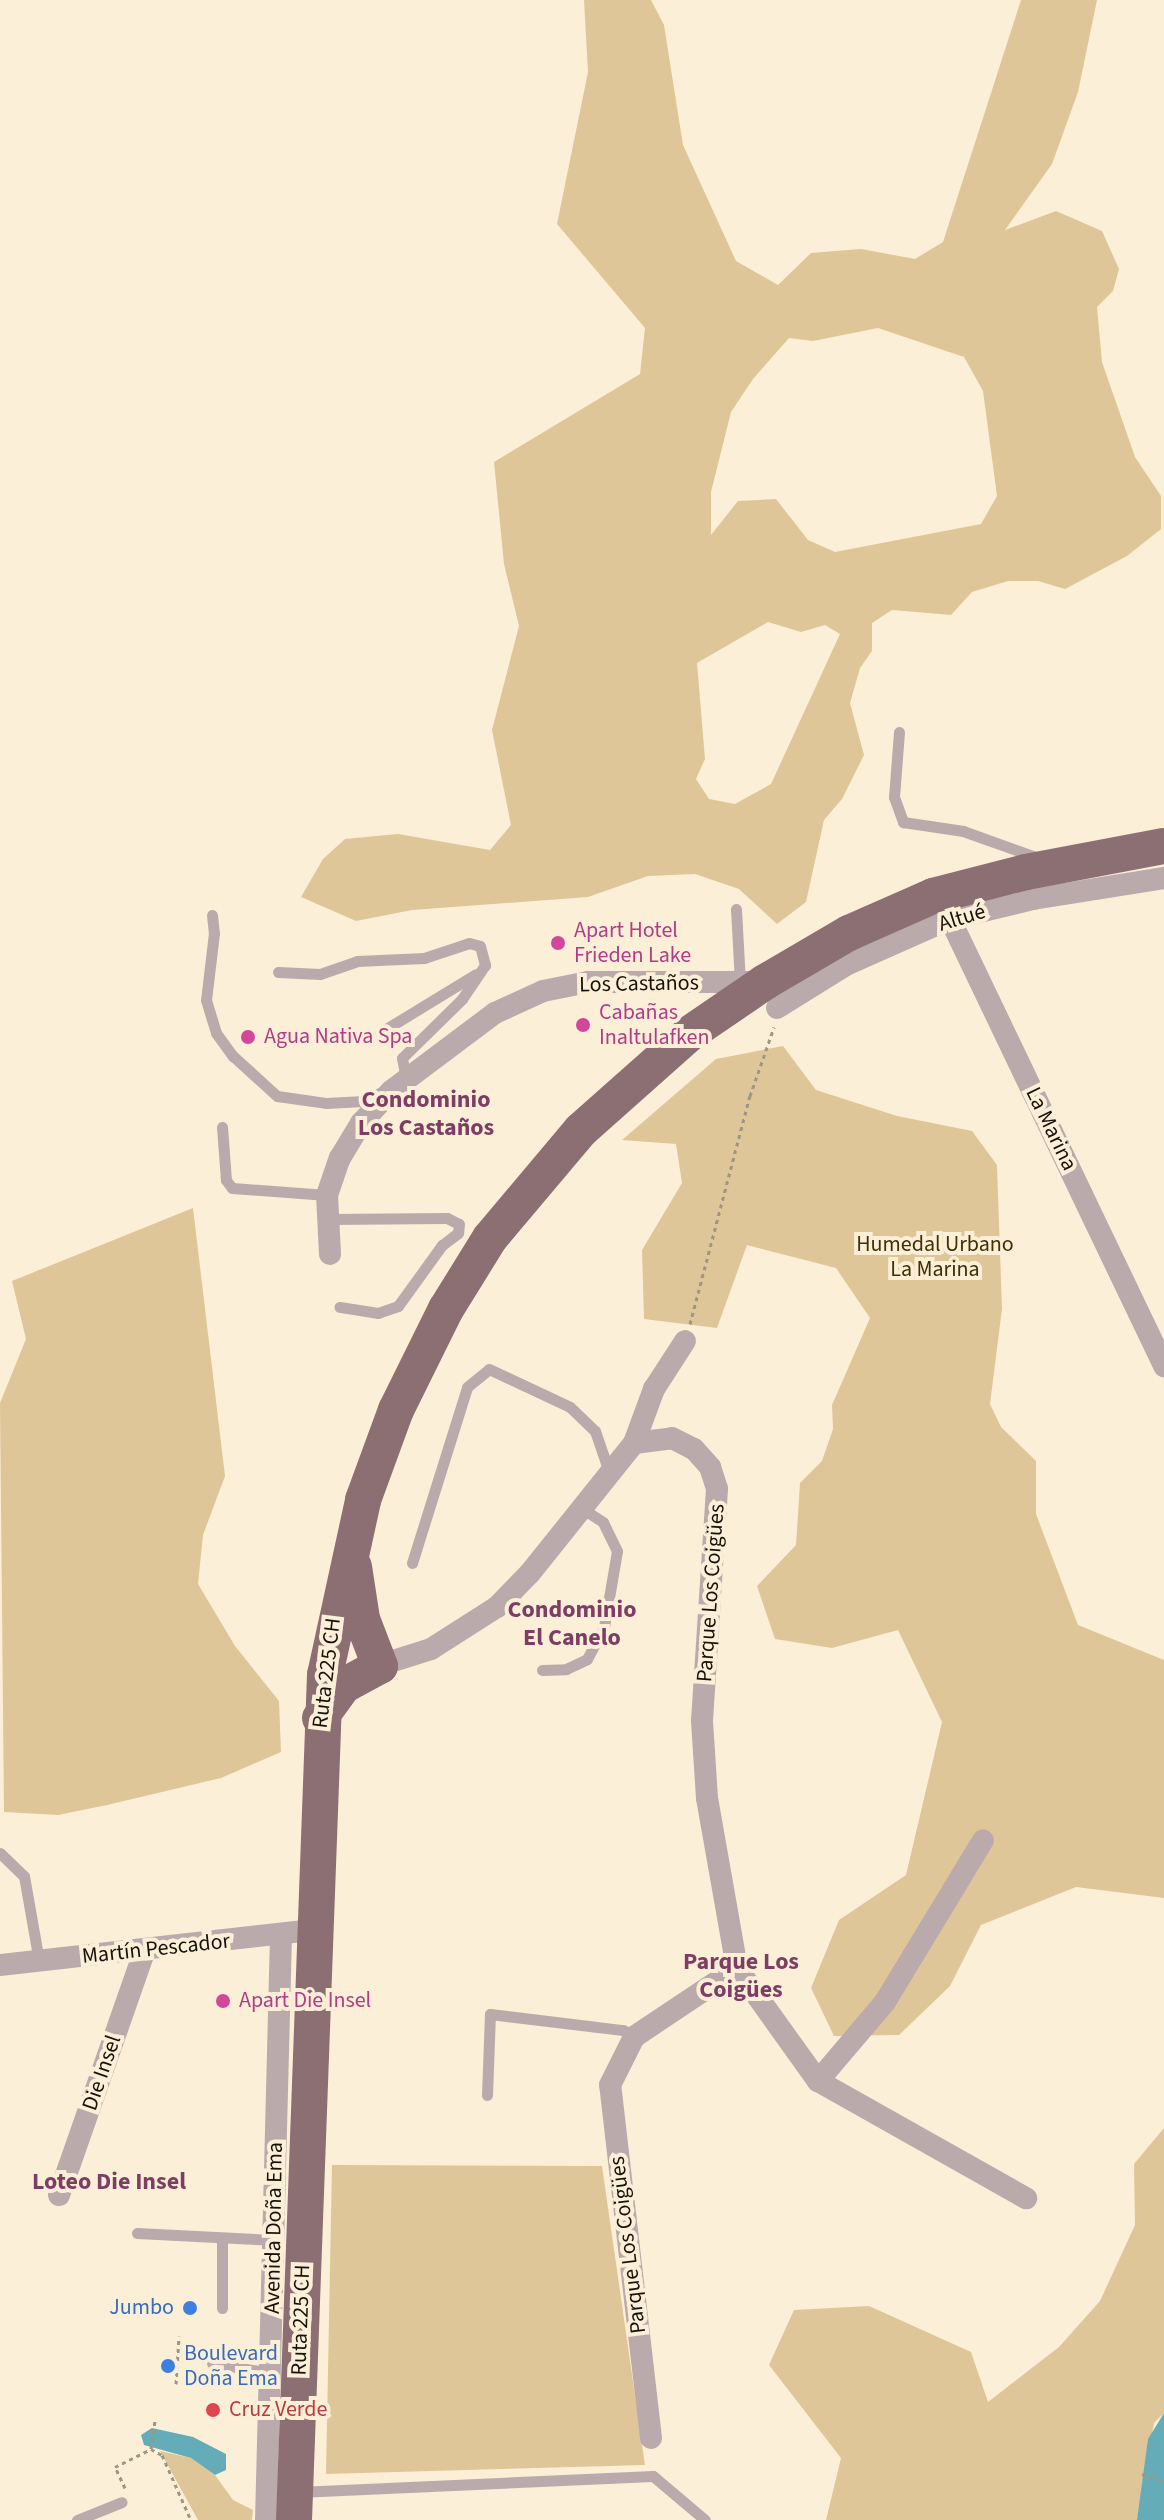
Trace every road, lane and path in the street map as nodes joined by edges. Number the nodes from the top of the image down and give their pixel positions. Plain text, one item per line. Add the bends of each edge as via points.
1 (899, 732) dead end
2 (1164, 846) edge
3 (1057, 865) junction
4 (1164, 878) edge
5 (941, 908) junction
6 (736, 909) dead end
7 (212, 915) dead end
8 (482, 970) junction
9 (278, 972) dead end
10 (761, 991) junction
11 (381, 1032) dead end
12 (409, 1078) junction
13 (222, 1127) dead end
14 (327, 1195) junction
15 (328, 1219) junction
16 (330, 1254) dead end
17 (339, 1307) dead end
18 (685, 1341) joint
19 (1164, 1366) edge
20 (634, 1443) junction
21 (608, 1469) junction
22 (579, 1507) junction
23 (355, 1529) junction
24 (412, 1563) dead end
25 (380, 1666) junction
26 (542, 1670) dead end
27 (325, 1675) junction
28 (320, 1719) junction
29 (983, 1840) dead end
30 (0, 1853) edge
31 (297, 1933) junction
32 (145, 1950) junction
33 (39, 1961) junction
34 (0, 1965) edge
35 (737, 1968) junction
36 (634, 2037) junction
37 (818, 2081) junction
38 (487, 2095) dead end
39 (59, 2195) dead end
40 (1026, 2198) dead end
41 (137, 2233) dead end
42 (222, 2238) junction
43 (273, 2240) junction
44 (222, 2308) dead end
45 (179, 2336) dead end
46 (212, 2363) dead end
47 (270, 2373) junction
48 (176, 2384) dead end
49 (155, 2422) dead end
50 (651, 2438) dead end
51 (151, 2449) junction
52 (1142, 2474) dead end
53 (1164, 2482) edge
54 (122, 2502) joint
55 (295, 2506) edge
56 (77, 2520) edge
57 (191, 2520) edge
58 (266, 2520) edge
59 (705, 2520) edge

1 - 3 lane via 894,797 903,822 963,831
2 - 3 main road, Ruta 225 CH
3 - 5 main road, Ruta 225 CH
4 - 5 street, Altué
5 - 10 main road, Ruta 225 CH via 849,933
5 - 19 street, La Marina
6 - 10 lane
7 - 12 lane via 214,943 205,982 209,1017 233,1056 277,1096 364,1101
8 - 9 lane via 484,950 469,943 424,958 357,961 320,974
8 - 11 lane
8 - 12 lane via 462,999 402,1058 401,1069
10 - 12 street, Los Castaños via 599,981 543,991 495,1013
10 - 18 path
10 - 23 main road, Ruta 225 CH via 689,1034 581,1130 490,1238 446,1309 396,1410
12 - 14 street, Los Castaños via 361,1123 340,1158
13 - 14 lane via 226,1180 232,1188
14 - 15 street, Los Castaños
15 - 16 street, Los Castaños
15 - 17 lane via 447,1218 459,1224 458,1233 442,1245 398,1306 378,1313
18 - 20 street via 654,1389
20 - 21 street
20 - 35 street, Parque Los Coigües via 659,1437 684,1443 710,1467 717,1489 702,1721 707,1798
21 - 22 street
21 - 24 lane via 595,1431 570,1407 489,1369 467,1387
22 - 25 street via 497,1607 431,1649
22 - 26 lane via 603,1522 617,1551 604,1627 587,1659 566,1669
23 - 25 main road via 356,1595
23 - 27 main road, Ruta 225 CH
25 - 27 street
25 - 28 main road via 343,1686
27 - 28 main road, Ruta 225 CH
28 - 31 main road, Ruta 225 CH
29 - 37 street via 885,2002
30 - 33 lane via 24,1876
31 - 32 street, Martín Pescador
31 - 43 street, Avenida Doña Ema
31 - 55 main road, Ruta 225 CH
32 - 33 street, Martín Pescador
32 - 39 street, Die Insel
33 - 34 street, Martín Pescador
35 - 36 street, Parque Los Coigües
35 - 37 street, Parque Los Coigües
36 - 38 lane via 623,2030 490,2014
36 - 50 street, Parque Los Coigües via 610,2085
37 - 40 street, Parque Los Coigües
41 - 42 lane
42 - 43 lane
42 - 44 lane
43 - 47 street, Avenida Doña Ema
45 - 48 path
46 - 47 lane
47 - 58 street, Avenida Doña Ema
49 - 51 path
51 - 54 path via 115,2467 130,2499
51 - 57 path via 162,2455
52 - 53 path
54 - 56 lane
55 - 59 lane via 653,2476

